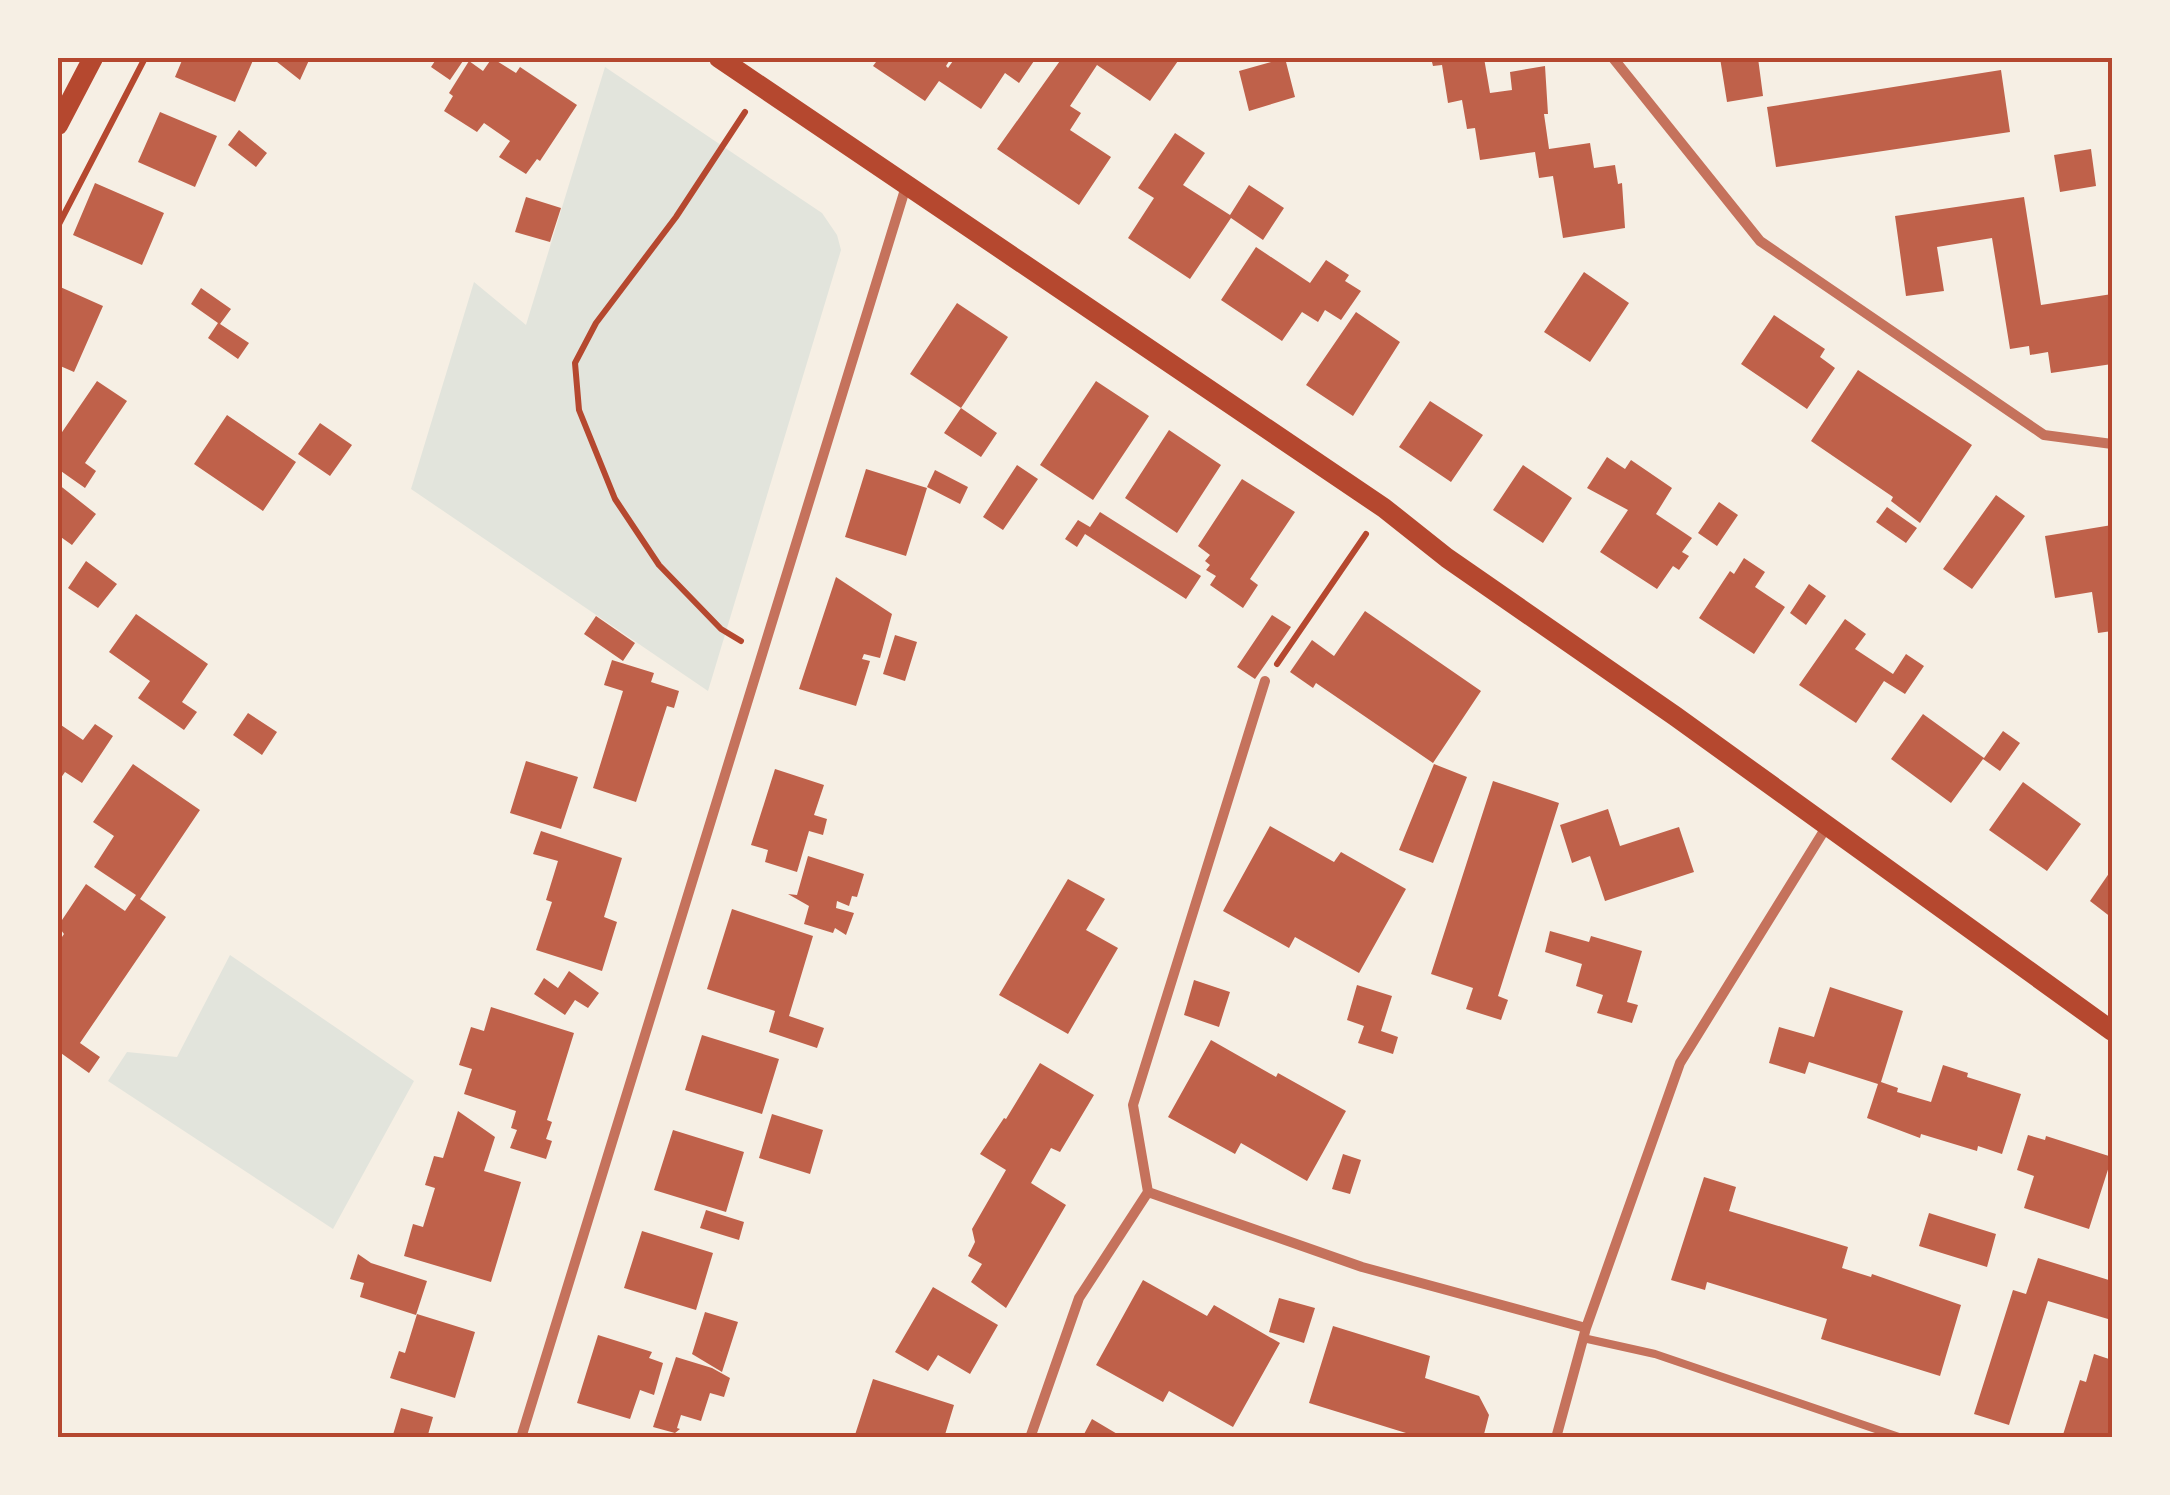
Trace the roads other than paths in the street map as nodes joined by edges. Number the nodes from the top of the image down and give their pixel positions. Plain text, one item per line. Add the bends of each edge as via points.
1 (93, 58) edge
2 (719, 58) edge
3 (1613, 58) edge
4 (58, 125) edge
5 (907, 184) junction
6 (2112, 444) edge
7 (1265, 681) road end
8 (1828, 826) junction
9 (2112, 1031) edge
10 (1148, 1192) junction
11 (1584, 1333) junction
12 (1899, 1437) edge
13 (521, 1438) edge
14 (1030, 1438) edge
15 (1556, 1438) edge

1 - 4 main road
2 - 5 main road
3 - 6 street via 1760,241 2044,435
5 - 8 main road via 1384,508
5 - 13 street
7 - 10 street via 1133,1105
8 - 9 main road
8 - 11 street via 1680,1064
10 - 11 street via 1362,1267
10 - 14 street via 1078,1298
11 - 12 lane
11 - 15 street

